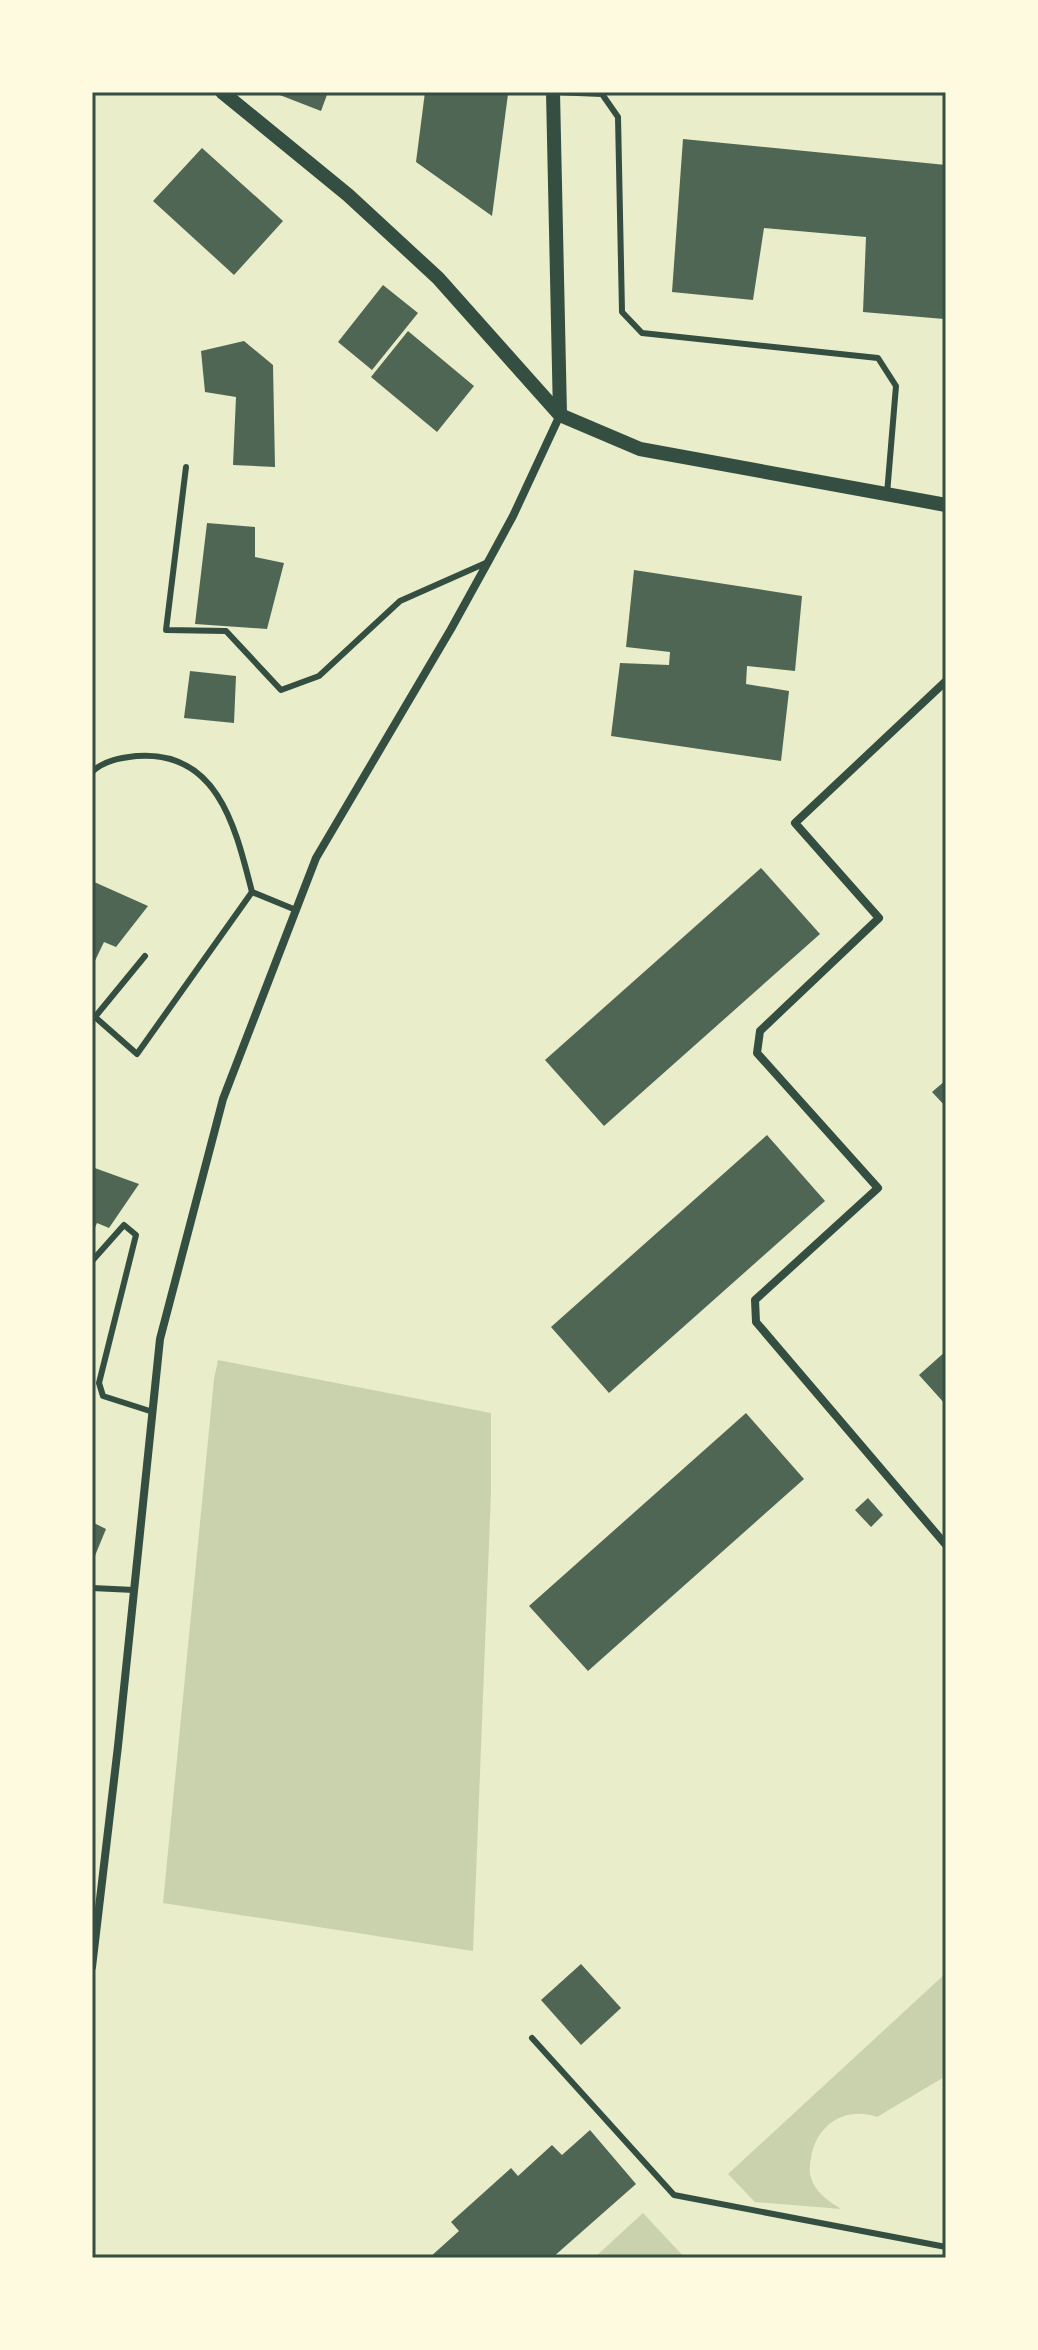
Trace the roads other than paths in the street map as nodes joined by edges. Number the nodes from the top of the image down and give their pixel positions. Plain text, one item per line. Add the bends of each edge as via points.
1 (222, 92) edge
2 (553, 92) edge
3 (560, 415) junction
4 (186, 467) dead end
5 (887, 494) junction
6 (946, 505) edge
7 (488, 562) junction
8 (946, 681) edge
9 (92, 772) edge
10 (252, 892) junction
11 (296, 910) junction
12 (145, 956) dead end
13 (94, 1019) edge
14 (92, 1261) edge
15 (153, 1412) junction
16 (946, 1545) edge
17 (92, 1588) edge
18 (134, 1590) junction
19 (96, 1894) edge
20 (92, 1967) edge
21 (532, 2038) dead end
22 (946, 2247) edge

1 - 3 street via 348,195 438,278
2 - 3 street
2 - 5 lane via 602,94 618,117 622,312 642,333 878,358 896,386
3 - 5 street via 640,449
3 - 7 street
4 - 7 lane via 166,630 226,631 281,690 319,676 400,601
5 - 6 street
7 - 11 street via 316,858
8 - 16 street via 795,823 879,918 760,1031 757,1053 878,1188 755,1300 756,1322
9 - 10 lane via 120,758 149,755 195,770 236,829
10 - 11 lane
10 - 13 lane via 137,1054
11 - 15 street via 223,1099 160,1339
12 - 13 lane
14 - 15 lane via 124,1225 136,1235 99,1383 103,1396
15 - 18 street
17 - 18 lane
18 - 19 street
19 - 20 street
21 - 22 lane via 674,2195

